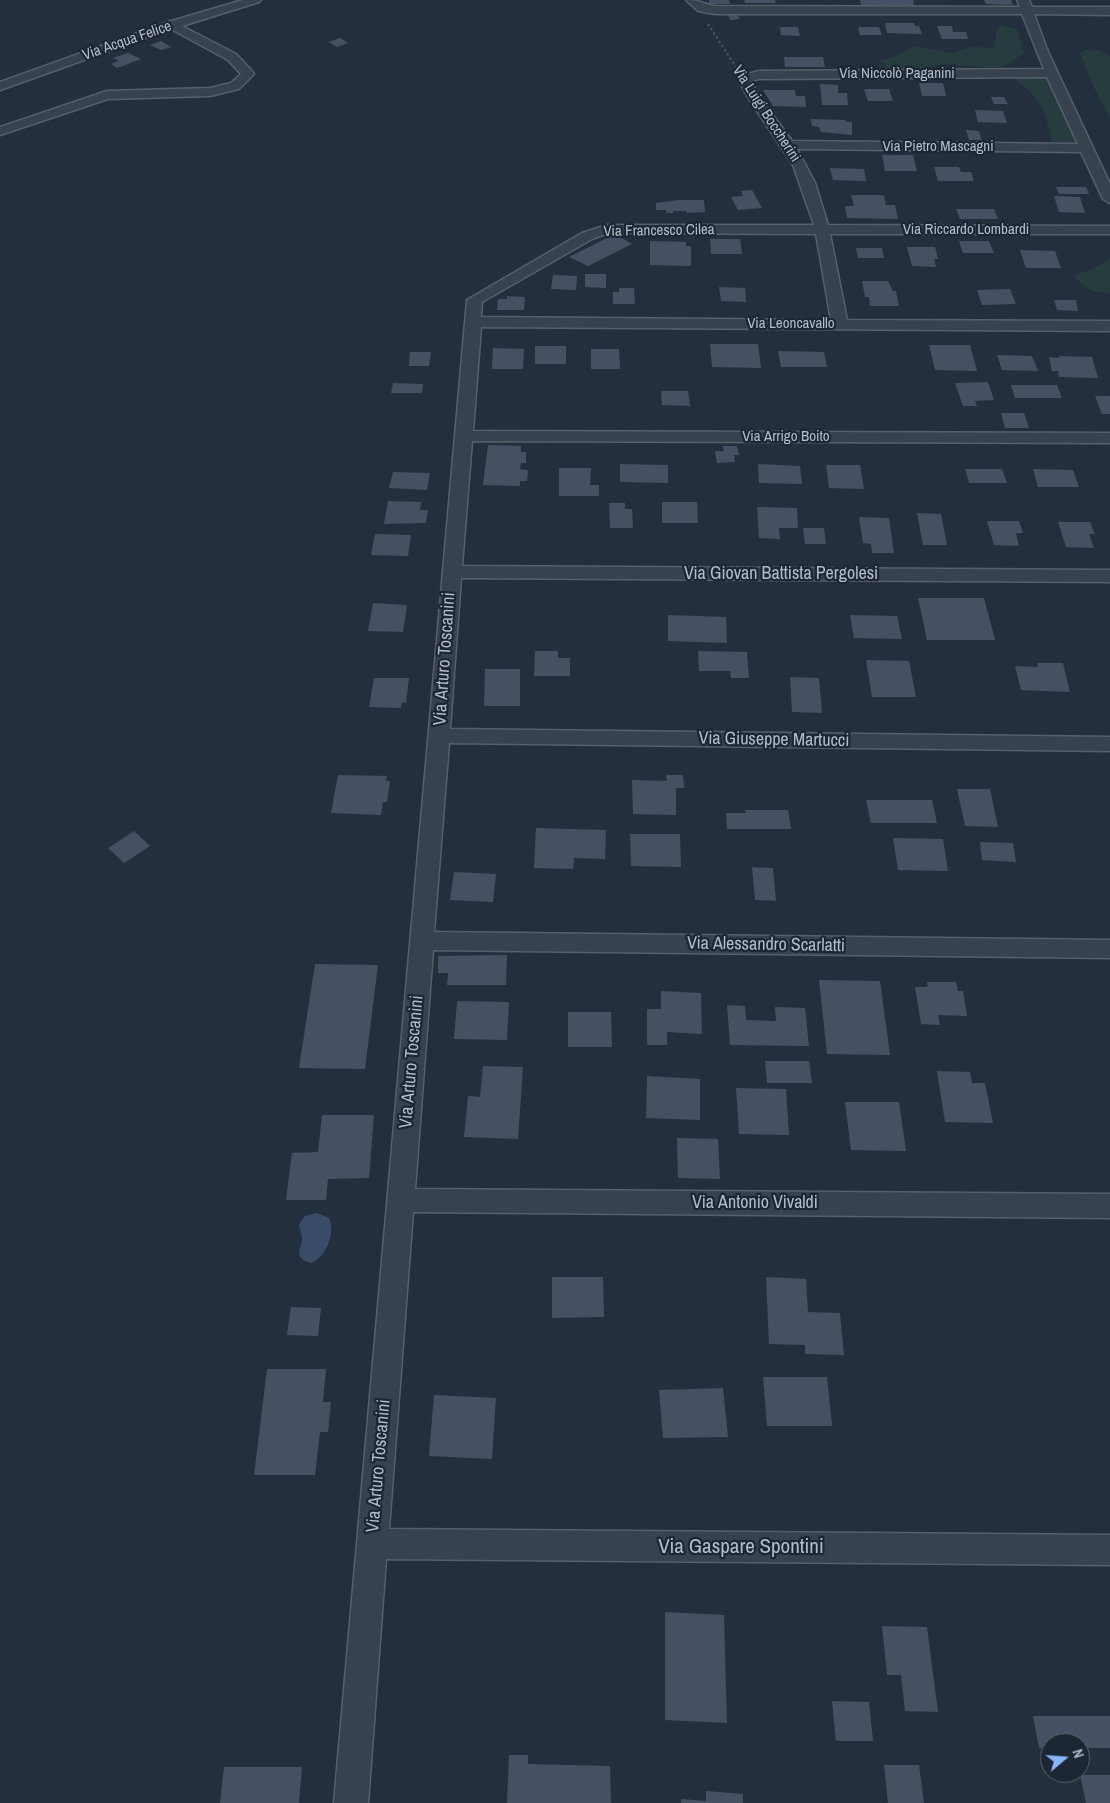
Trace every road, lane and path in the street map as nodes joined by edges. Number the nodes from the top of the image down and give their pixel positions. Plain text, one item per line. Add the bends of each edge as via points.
1 (255, 0) edge
2 (692, 0) edge
3 (1025, 5) edge
4 (1110, 11) edge
5 (172, 25) junction
6 (1052, 73) junction
7 (744, 80) junction
8 (0, 86) edge
9 (0, 130) edge
10 (789, 145) junction
11 (1086, 148) junction
12 (1110, 199) edge
13 (822, 230) junction
14 (1110, 230) edge
15 (472, 322) junction
16 (840, 324) junction
17 (1110, 326) edge
18 (463, 436) junction
19 (1110, 438) edge
20 (451, 572) junction
21 (1110, 576) edge
22 (439, 736) junction
23 (1110, 744) edge
24 (421, 941) junction
25 (1110, 949) edge
26 (400, 1200) junction
27 (1110, 1206) edge
28 (372, 1544) junction
29 (1110, 1550) edge
30 (351, 1803) edge

1 - 5 street, Via Acqua Felice
2 - 3 street via 705,9 715,10
2 - 7 path, Via Luigi Boccherini
3 - 4 street
3 - 6 street
5 - 8 street, Via Acqua Felice
5 - 9 street via 232,57 248,74 235,86 210,92 107,95
6 - 7 street, Via Niccolò Paganini via 759,75
6 - 11 street
7 - 10 street, Via Luigi Boccherini
10 - 11 street, Via Pietro Mascagni
10 - 13 street, Via Luigi Boccherini via 808,181
11 - 12 street
13 - 14 street, Via Riccardo Lombardi
13 - 15 street, Via Francesco Cilea via 601,230 477,298
13 - 16 street, Via Luigi Boccherini
15 - 16 street, Via Leoncavallo
15 - 18 street, Via Arturo Toscanini
16 - 17 street, Via Leoncavallo
18 - 19 street, Via Arrigo Boito
18 - 20 street, Via Arturo Toscanini
20 - 21 street, Via Giovan Battista Pergolesi
20 - 22 street, Via Arturo Toscanini
22 - 23 street, Via Giuseppe Martucci
22 - 24 street, Via Arturo Toscanini
24 - 25 street, Via Alessandro Scarlatti
24 - 26 street, Via Arturo Toscanini
26 - 27 street, Via Antonio Vivaldi
26 - 28 street, Via Arturo Toscanini
28 - 29 street, Via Gaspare Spontini
28 - 30 street, Via Arturo Toscanini

